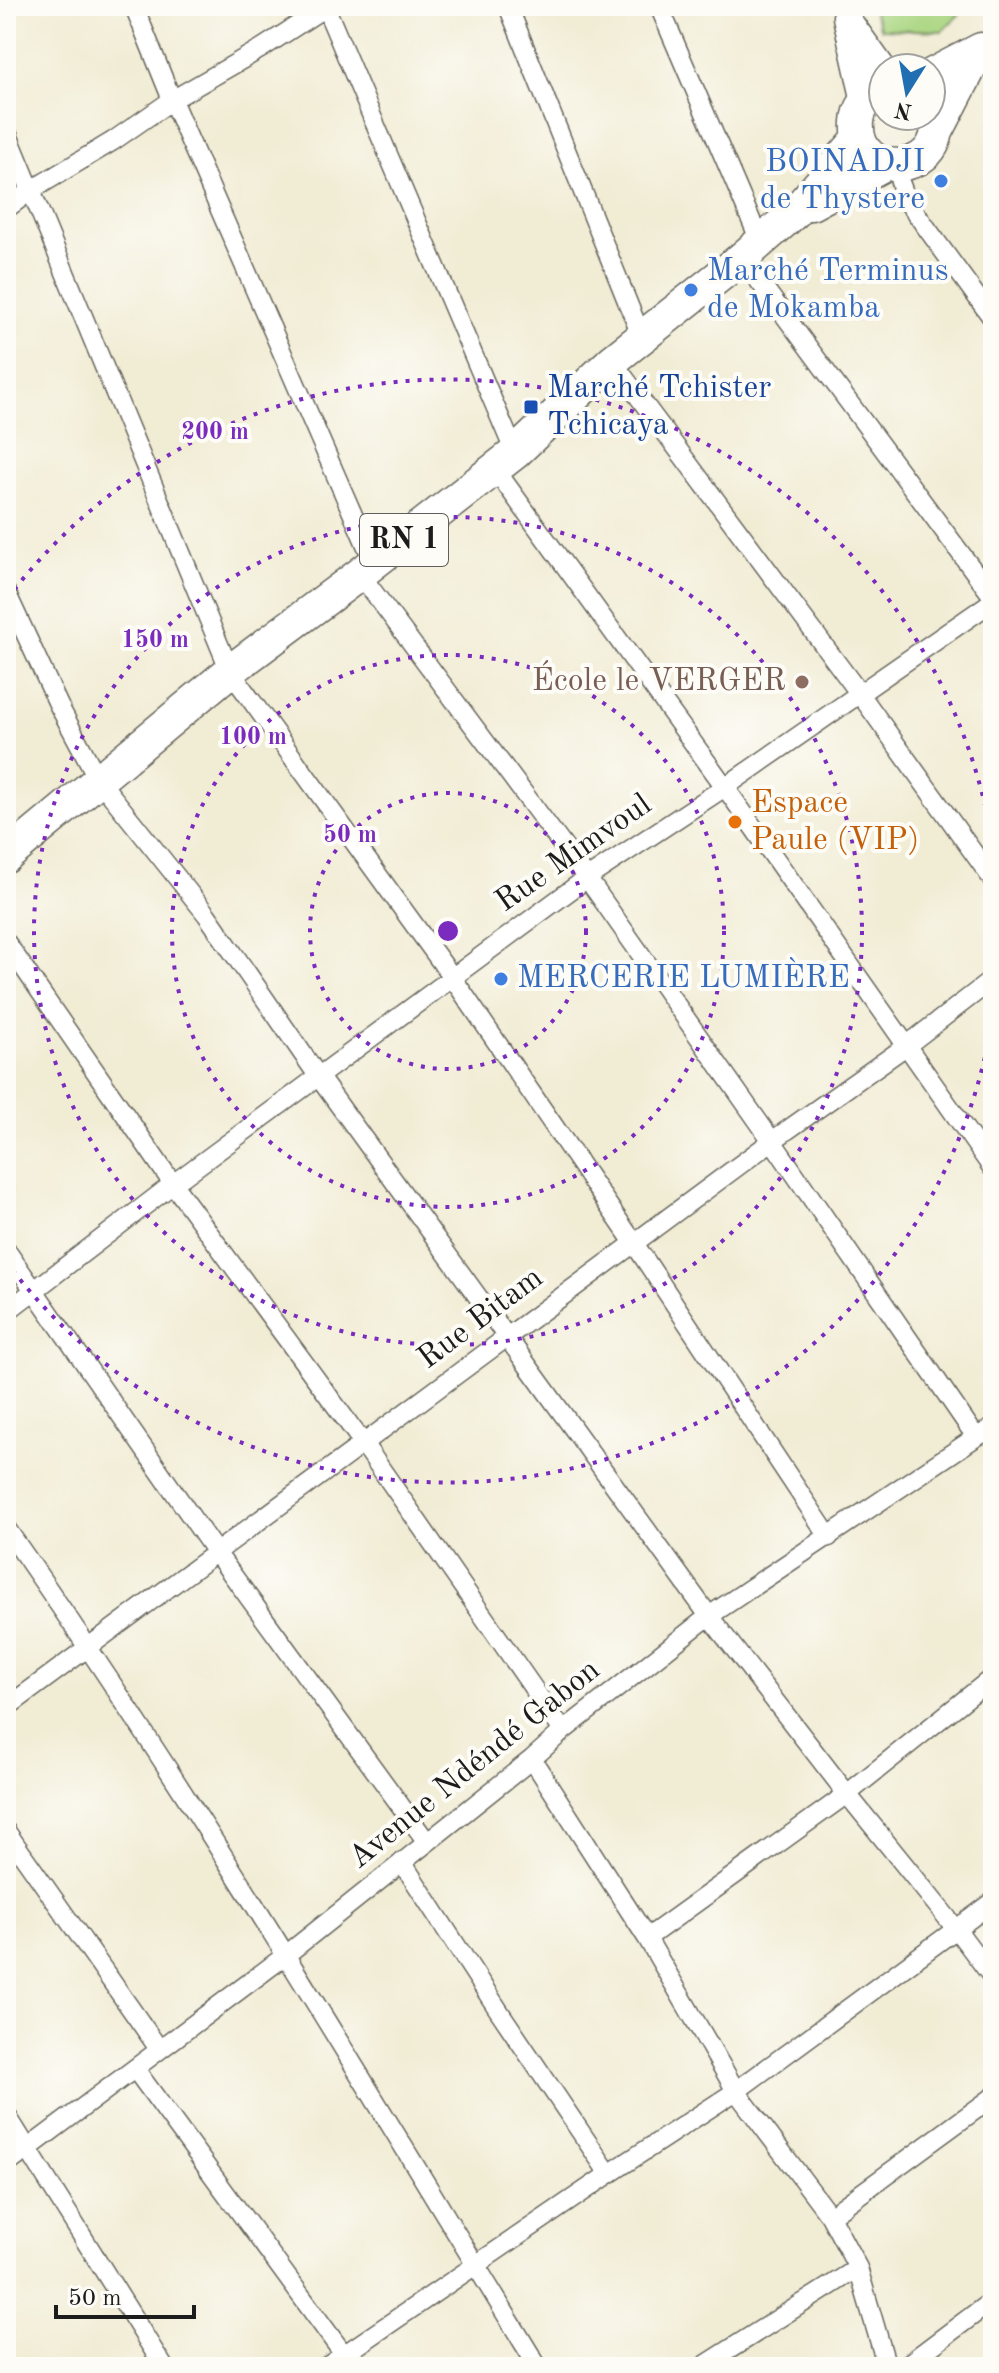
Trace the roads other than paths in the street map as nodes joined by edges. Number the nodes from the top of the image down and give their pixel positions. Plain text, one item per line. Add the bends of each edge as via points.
1 (134, 6) edge
2 (326, 6) edge
3 (508, 6) edge
4 (659, 6) edge
5 (844, 12) edge
6 (987, 48) edge
7 (871, 52) edge
8 (947, 67) edge
9 (867, 76) edge
10 (172, 100) junction
11 (947, 101) edge
12 (867, 103) edge
13 (6, 130) edge
14 (934, 132) edge
15 (859, 138) junction
16 (891, 165) junction
17 (30, 191) junction
18 (6, 209) edge
19 (794, 213) junction
20 (751, 250) junction
21 (993, 319) edge
22 (642, 338) junction
23 (612, 361) junction
24 (505, 461) junction
25 (367, 569) junction
26 (6, 592) edge
27 (993, 599) edge
28 (230, 671) junction
29 (860, 694) junction
30 (98, 779) junction
31 (725, 787) junction
32 (6, 857) edge
33 (587, 878) junction
34 (993, 880) edge
35 (6, 942) edge
36 (452, 977) junction
37 (993, 979) edge
38 (906, 1046) junction
39 (318, 1076) junction
40 (772, 1141) junction
41 (993, 1169) edge
42 (173, 1184) junction
43 (634, 1243) junction
44 (6, 1250) edge
45 (34, 1291) junction
46 (6, 1312) edge
47 (506, 1338) junction
48 (985, 1433) edge
49 (363, 1443) junction
50 (6, 1528) edge
51 (829, 1537) junction
52 (215, 1551) junction
53 (709, 1616) junction
54 (88, 1646) junction
55 (993, 1677) edge
56 (6, 1708) edge
57 (563, 1731) junction
58 (532, 1759) junction
59 (847, 1794) junction
60 (6, 1831) edge
61 (427, 1842) junction
62 (402, 1862) junction
63 (993, 1902) edge
64 (957, 1930) junction
65 (647, 1938) junction
66 (286, 1955) junction
67 (993, 1978) edge
68 (159, 2049) junction
69 (135, 2069) junction
70 (736, 2091) junction
71 (993, 2097) edge
72 (6, 2114) edge
73 (29, 2148) junction
74 (6, 2165) edge
75 (609, 2174) junction
76 (830, 2216) junction
77 (476, 2265) junction
78 (858, 2268) junction
79 (993, 2300) edge
80 (349, 2361) edge
81 (164, 2367) edge
82 (326, 2367) edge
83 (538, 2367) edge
84 (702, 2367) edge
85 (887, 2367) edge
86 (904, 2367) edge

1 - 10 street
2 - 10 street
2 - 24 street
3 - 22 street
4 - 20 street
5 - 7 street
5 - 9 street
6 - 8 highway
6 - 11 highway
10 - 17 street
10 - 25 street
12 - 15 highway via 859,113
13 - 17 street
14 - 16 highway via 934,143 919,160
15 - 16 highway via 869,154
15 - 19 highway, RN 1
16 - 19 highway, RN 1
16 - 21 street via 907,201
17 - 18 street
17 - 28 street
19 - 20 highway, RN 1
20 - 22 highway, RN 1
20 - 27 street
22 - 23 highway, RN 1
23 - 24 highway, RN 1
23 - 29 street
24 - 25 highway, RN 1
24 - 31 street
25 - 28 highway, RN 1
25 - 33 street
26 - 30 street
27 - 29 street, Rue Mimvoul
28 - 30 highway, RN 1
28 - 36 street
29 - 31 street, Rue Mimvoul
29 - 34 street
30 - 32 highway, RN 1
30 - 39 street via 207,915
31 - 33 street, Rue Mimvoul
31 - 38 street
33 - 36 street, Rue Mimvoul
33 - 40 street
35 - 42 street
36 - 39 street, Rue Mimvoul
36 - 43 street
37 - 38 street, Rue Bitam
38 - 40 street, Rue Bitam
38 - 41 street
39 - 42 street, Rue Mimvoul
39 - 47 street
40 - 43 street, Rue Bitam
40 - 48 street
42 - 45 street, Rue Mimvoul
42 - 49 street
43 - 47 street, Rue Bitam
43 - 51 street
44 - 45 street
45 - 46 street, Rue Mimvoul
45 - 52 street
47 - 49 street, Rue Bitam
47 - 53 street
48 - 51 street, Avenue Ndéndé Gabon
49 - 52 street, Rue Bitam
49 - 57 street
50 - 54 street
51 - 53 street, Avenue Ndéndé Gabon
52 - 54 street, Rue Bitam
52 - 61 street
53 - 57 street, Avenue Ndéndé Gabon
53 - 59 street
54 - 56 street, Rue Bitam
54 - 66 street
55 - 59 street
57 - 58 street, Avenue Ndéndé Gabon
58 - 61 street, Avenue Ndéndé Gabon
58 - 65 street
59 - 64 street
59 - 65 street
60 - 68 street
61 - 62 street, Avenue Ndéndé Gabon
62 - 66 street, Avenue Ndéndé Gabon
62 - 75 street
63 - 64 street
64 - 67 street
64 - 70 street
65 - 70 street
66 - 68 street, Avenue Ndéndé Gabon
66 - 77 street
68 - 69 street, Avenue Ndéndé Gabon
69 - 73 street, Avenue Ndéndé Gabon
69 - 80 street
70 - 75 street
70 - 76 street
71 - 76 street
72 - 73 street
73 - 74 street, Avenue Ndéndé Gabon
73 - 81 street
75 - 77 street
76 - 78 street
77 - 80 street
77 - 83 street
78 - 84 street
78 - 85 street
79 - 86 street
80 - 82 street

